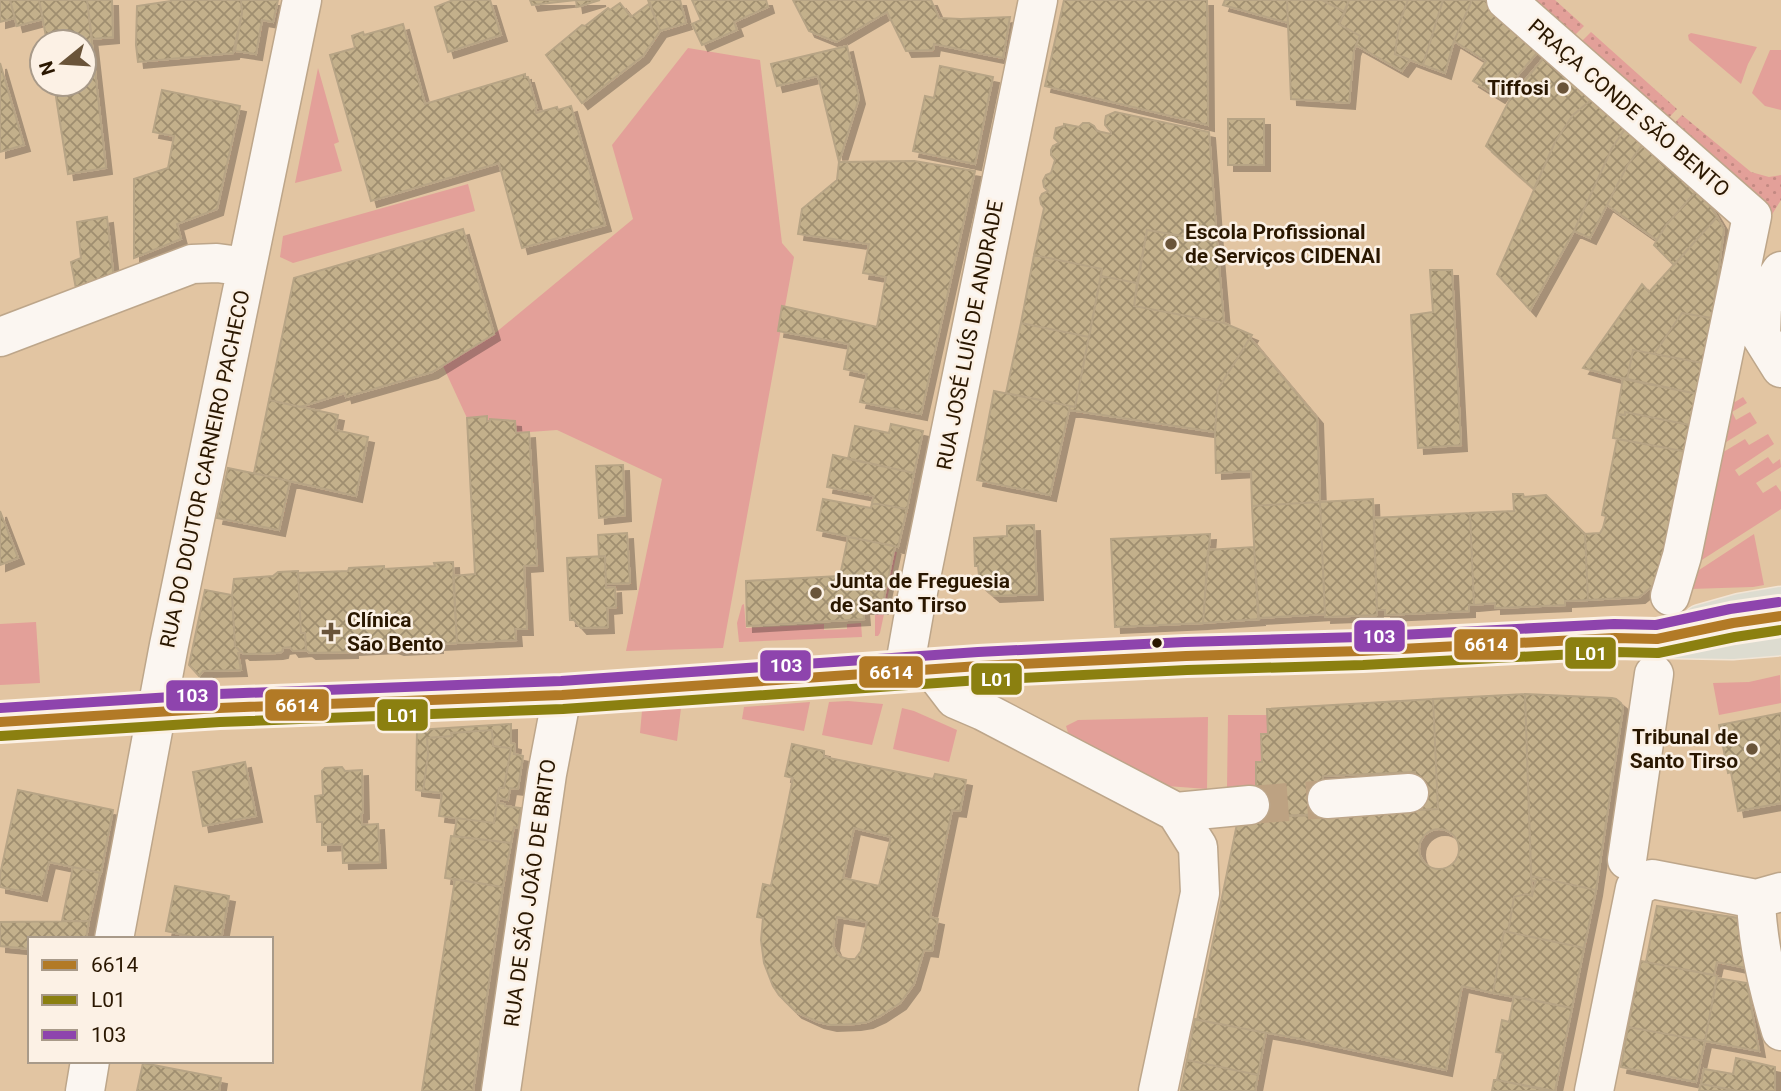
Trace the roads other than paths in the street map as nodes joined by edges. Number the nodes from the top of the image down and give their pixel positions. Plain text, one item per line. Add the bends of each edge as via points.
1 (302, 0) edge
2 (1038, 0) edge
3 (1506, 0) edge
4 (247, 267) junction
5 (1781, 271) edge
6 (1743, 326) junction
7 (0, 337) edge
8 (1781, 368) edge
9 (1670, 596) dead end
10 (1781, 606) edge
11 (1781, 616) edge
12 (1781, 636) edge
13 (1663, 649) junction
14 (918, 669) junction
15 (562, 695) junction
16 (156, 713) junction
17 (0, 722) edge
18 (1409, 793) dead end
19 (1327, 799) tunnel mouth
20 (1250, 805) tunnel mouth
21 (1176, 812) junction
22 (1631, 874) junction
23 (1768, 895) edge
24 (114, 937) edge
25 (1781, 1031) edge
26 (90, 1063) edge
27 (85, 1091) edge
28 (501, 1091) edge
29 (1158, 1091) edge
30 (1594, 1091) edge

1 - 4 street, RUA DO DOUTOR CARNEIRO PACHECO
2 - 14 street, RUA JOSÉ LUÍS DE ANDRADE via 916,602
3 - 6 street, PRAÇA CONDE SÃO BENTO via 1752,216
4 - 7 street via 192,264
4 - 16 street, RUA DO DOUTOR CARNEIRO PACHECO
5 - 6 street via 1762,307
6 - 8 street
6 - 9 street
10 - 13 main road via 1701,625
11 - 13 main road via 1733,623
12 - 13 main road
13 - 14 main road via 1615,638
13 - 22 street
14 - 15 main road
14 - 21 street via 955,699
15 - 16 main road
15 - 28 street, RUA DE SÃO JOÃO DE BRITO
16 - 17 main road
16 - 24 street, RUA DO DOUTOR CARNEIRO PACHECO
18 - 19 street
20 - 21 street
21 - 29 street via 1198,847 1200,893
22 - 23 street
22 - 30 street
23 - 25 street via 1757,927
26 - 27 street

